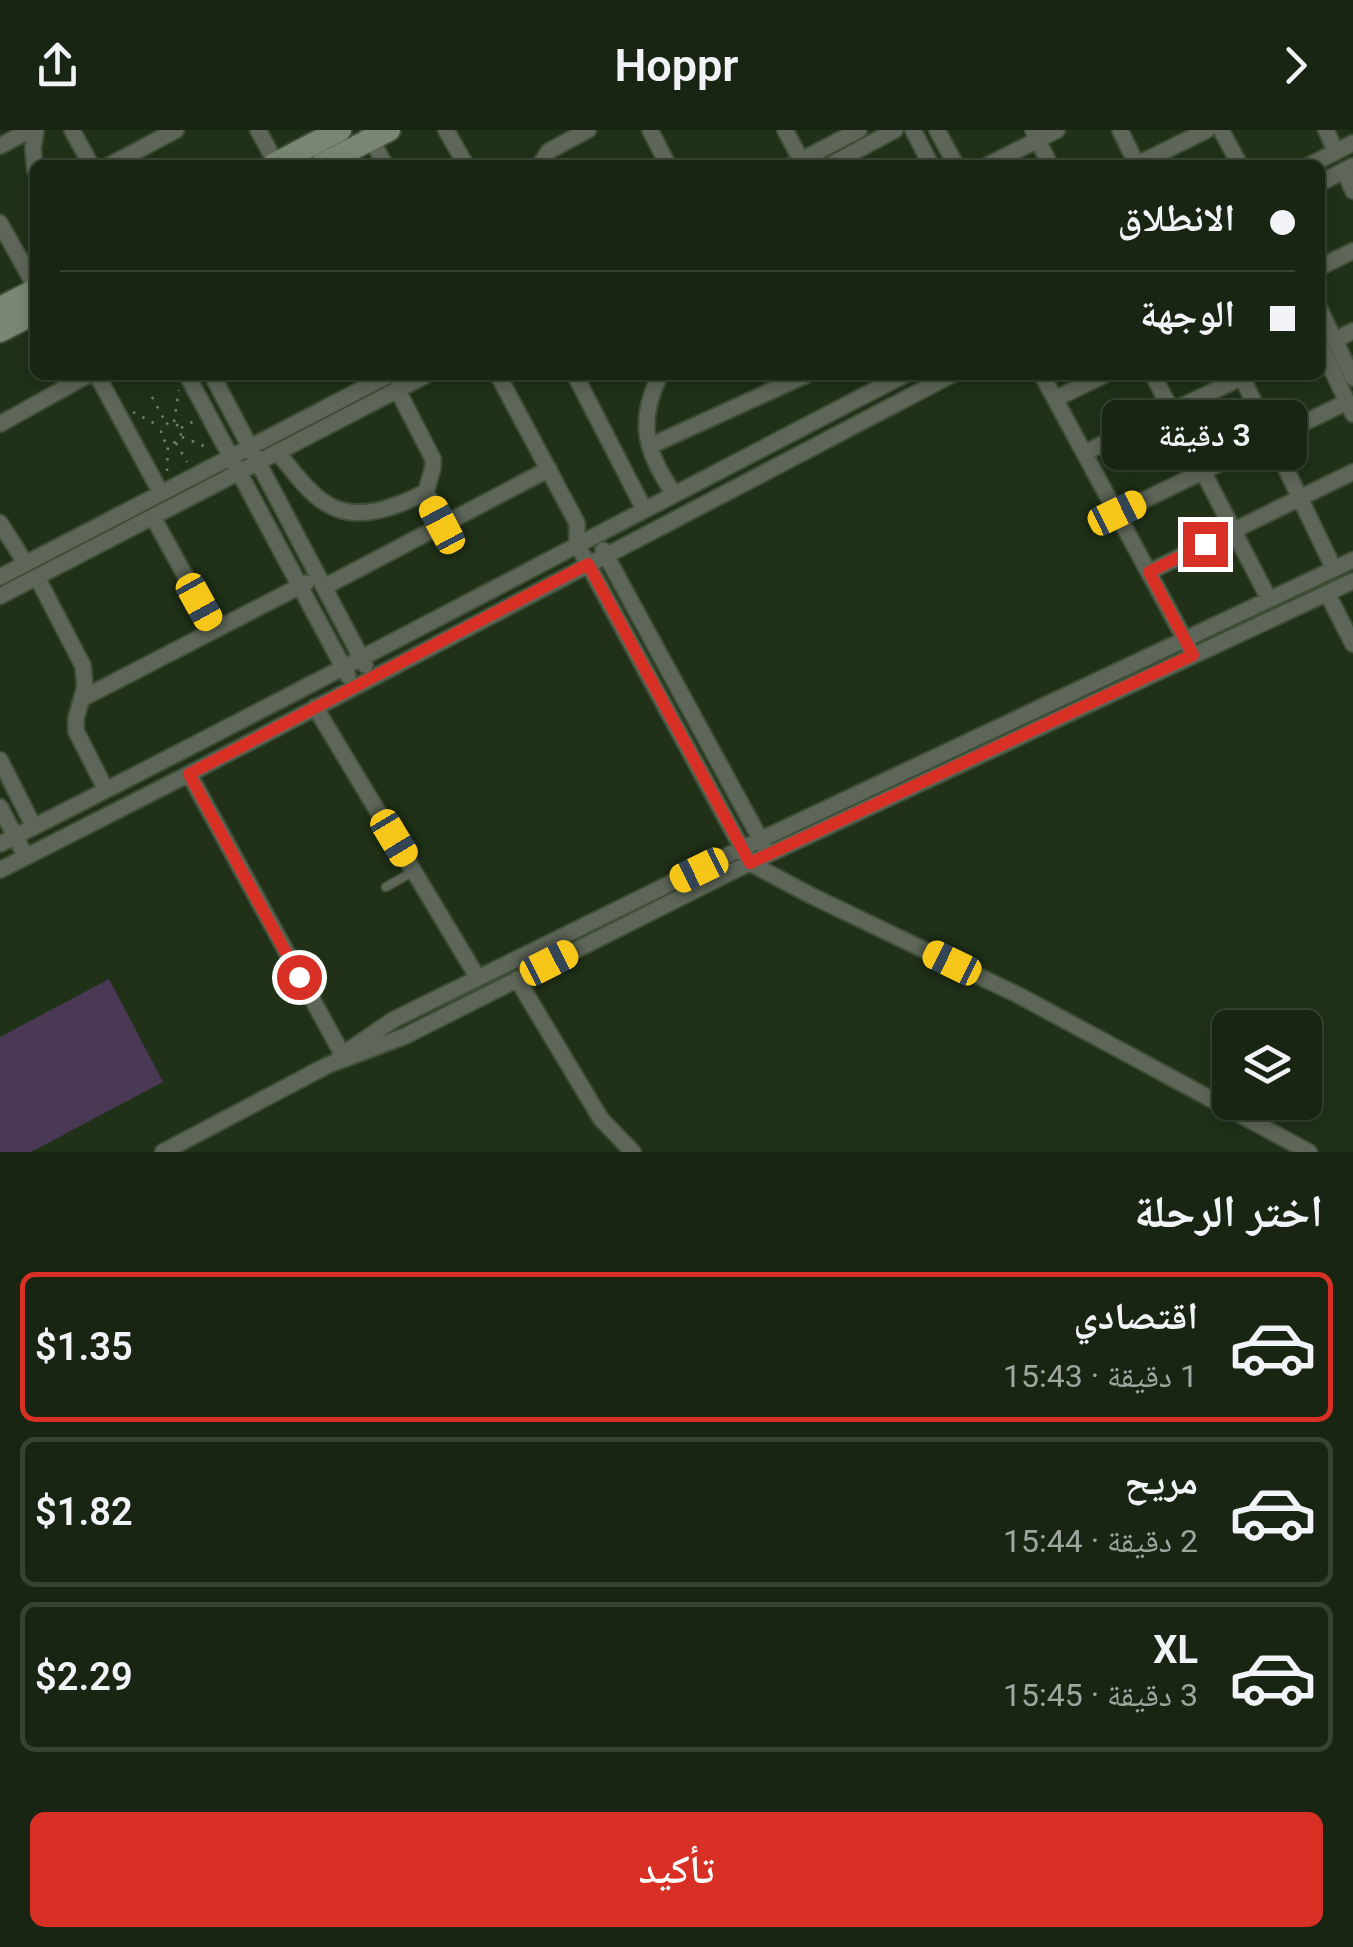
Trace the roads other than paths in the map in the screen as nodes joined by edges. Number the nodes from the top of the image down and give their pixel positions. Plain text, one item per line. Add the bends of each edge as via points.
1 (33, 130) edge
2 (72, 130) edge
3 (176, 130) edge
4 (258, 130) edge
5 (340, 130) edge
6 (446, 130) edge
7 (588, 130) edge
8 (650, 130) edge
9 (785, 130) edge
10 (859, 130) edge
11 (895, 130) edge
12 (913, 130) edge
13 (937, 130) edge
14 (1057, 130) edge
15 (1120, 130) edge
16 (1207, 130) edge
17 (1221, 130) edge
18 (1326, 130) edge
19 (375, 133) edge
20 (1035, 135) edge
21 (1353, 143) edge
22 (0, 146) edge
23 (1336, 152) junction
24 (34, 160) edge
25 (88, 160) edge
26 (119, 160) edge
27 (272, 160) edge
28 (282, 160) edge
29 (329, 160) edge
30 (383, 160) edge
31 (463, 160) edge
32 (543, 160) edge
33 (665, 160) edge
34 (795, 160) edge
35 (802, 160) edge
36 (839, 160) edge
37 (928, 160) edge
38 (953, 160) edge
39 (996, 160) edge
40 (1048, 160) edge
41 (1135, 160) edge
42 (1147, 160) edge
43 (1237, 160) edge
44 (1320, 160) edge
45 (1348, 168) edge
46 (1325, 180) edge
47 (1353, 191) edge
48 (0, 224) edge
49 (1353, 251) edge
50 (1325, 265) edge
51 (30, 279) edge
52 (30, 291) edge
53 (0, 308) edge
54 (30, 316) edge
55 (0, 331) edge
56 (1353, 331) edge
57 (1327, 342) edge
58 (1353, 378) edge
59 (79, 380) edge
60 (100, 380) edge
61 (191, 380) edge
62 (216, 380) edge
63 (387, 380) edge
64 (387, 380) edge
65 (390, 380) edge
66 (501, 380) edge
67 (579, 380) edge
68 (658, 380) edge
69 (795, 380) edge
70 (894, 380) edge
71 (942, 380) edge
72 (1045, 380) edge
73 (1094, 380) edge
74 (1156, 380) edge
75 (1235, 380) edge
76 (1245, 380) edge
77 (1055, 399) junction
78 (1350, 408) edge
79 (1172, 411) junction
80 (0, 424) edge
81 (1272, 438) junction
82 (650, 446) junction
83 (277, 452) junction
84 (1084, 453) junction
85 (254, 454) junction
86 (235, 464) junction
87 (549, 469) junction
88 (1203, 472) junction
89 (1353, 472) edge
90 (164, 492) junction
91 (426, 492) junction
92 (674, 494) junction
93 (1300, 498) junction
94 (644, 509) junction
95 (1117, 513) junction
96 (153, 516) junction
97 (0, 522) edge
98 (577, 522) junction
99 (442, 525) junction
100 (1234, 530) junction
101 (594, 535) junction
102 (577, 544) junction
103 (606, 556) junction
104 (1353, 560) edge
105 (588, 564) junction
106 (1334, 569) junction
107 (32, 570) junction
108 (1149, 572) junction
109 (0, 578) edge
110 (1353, 581) edge
111 (322, 582) junction
112 (300, 586) junction
113 (1328, 593) junction
114 (0, 596) edge
115 (1269, 600) junction
116 (215, 630) junction
117 (1185, 640) junction
118 (1353, 644) edge
119 (1193, 655) junction
120 (362, 659) junction
121 (344, 668) junction
122 (372, 677) junction
123 (354, 687) junction
124 (83, 698) junction
125 (315, 708) junction
126 (0, 760) edge
127 (189, 774) junction
128 (106, 790) junction
129 (0, 808) edge
130 (34, 827) junction
131 (8, 840) edge
132 (765, 855) junction
133 (745, 856) junction
134 (26, 857) junction
135 (0, 870) edge
136 (414, 871) junction
137 (386, 887) dead end
138 (478, 978) junction
139 (517, 979) junction
140 (338, 1060) junction
141 (163, 1152) edge
142 (632, 1152) edge
143 (1309, 1152) edge

1 - 22 street
1 - 24 street
2 - 25 street
3 - 26 street
4 - 27 street
5 - 28 street
6 - 31 street
7 - 32 street
8 - 33 street
9 - 34 street
10 - 35 street
11 - 36 street
12 - 37 street
13 - 38 street
14 - 20 street
15 - 41 street
16 - 42 street
17 - 43 street
18 - 23 street
19 - 29 street
19 - 30 street
20 - 39 street
20 - 40 street
21 - 23 street
23 - 44 street
45 - 46 street
45 - 47 street
48 - 51 street
49 - 50 street
52 - 53 street
54 - 55 street
56 - 57 street
57 - 58 street
57 - 78 street
59 - 80 street
60 - 90 street
61 - 86 street
62 - 85 street
63 - 83 street
64 - 85 street
65 - 91 street via 433,458
66 - 87 street
67 - 94 street
68 - 82 street via 648,403
69 - 82 street
70 - 92 street
71 - 103 street
72 - 77 street
73 - 77 street
74 - 79 street
75 - 79 street
76 - 81 street
77 - 84 street
78 - 81 street
79 - 84 street
79 - 88 street
81 - 88 street
81 - 93 street
82 - 92 street
83 - 85 street
83 - 91 street via 339,510 369,512
84 - 95 street
85 - 86 street
85 - 111 street
86 - 90 street
86 - 96 street
86 - 112 street
87 - 98 street
87 - 99 street
88 - 95 street
88 - 100 street
89 - 93 street
90 - 107 street
91 - 99 street
92 - 94 street
93 - 100 street
93 - 106 street
94 - 101 street
95 - 108 street
96 - 107 street
96 - 116 street
97 - 107 street
98 - 101 street
98 - 102 street
99 - 111 street
100 - 108 street
100 - 115 street
101 - 102 street
101 - 103 street
102 - 105 street
102 - 120 street
103 - 105 street
103 - 132 street
104 - 106 street
105 - 122 street
105 - 133 street
106 - 115 street
107 - 109 street
107 - 114 street
107 - 124 street via 83,666
108 - 117 street
110 - 113 street
111 - 112 street
111 - 120 street
112 - 116 street
112 - 121 street
113 - 118 street
113 - 119 street
115 - 117 street
116 - 124 street
117 - 119 street
117 - 132 street
119 - 132 street
120 - 121 street
120 - 122 street
121 - 123 street
121 - 128 street
122 - 123 street
123 - 125 street
124 - 128 street via 76,730
125 - 127 street
125 - 136 street
126 - 130 street
127 - 134 street
127 - 140 street
128 - 130 street
129 - 131 street
130 - 131 street
131 - 134 street
132 - 133 street
132 - 143 street via 810,896 1020,996
133 - 138 street
133 - 139 street
134 - 135 street
136 - 137 lane
136 - 138 street
138 - 140 street via 393,1020
139 - 140 street via 405,1036
139 - 142 street via 602,1119
140 - 141 street

